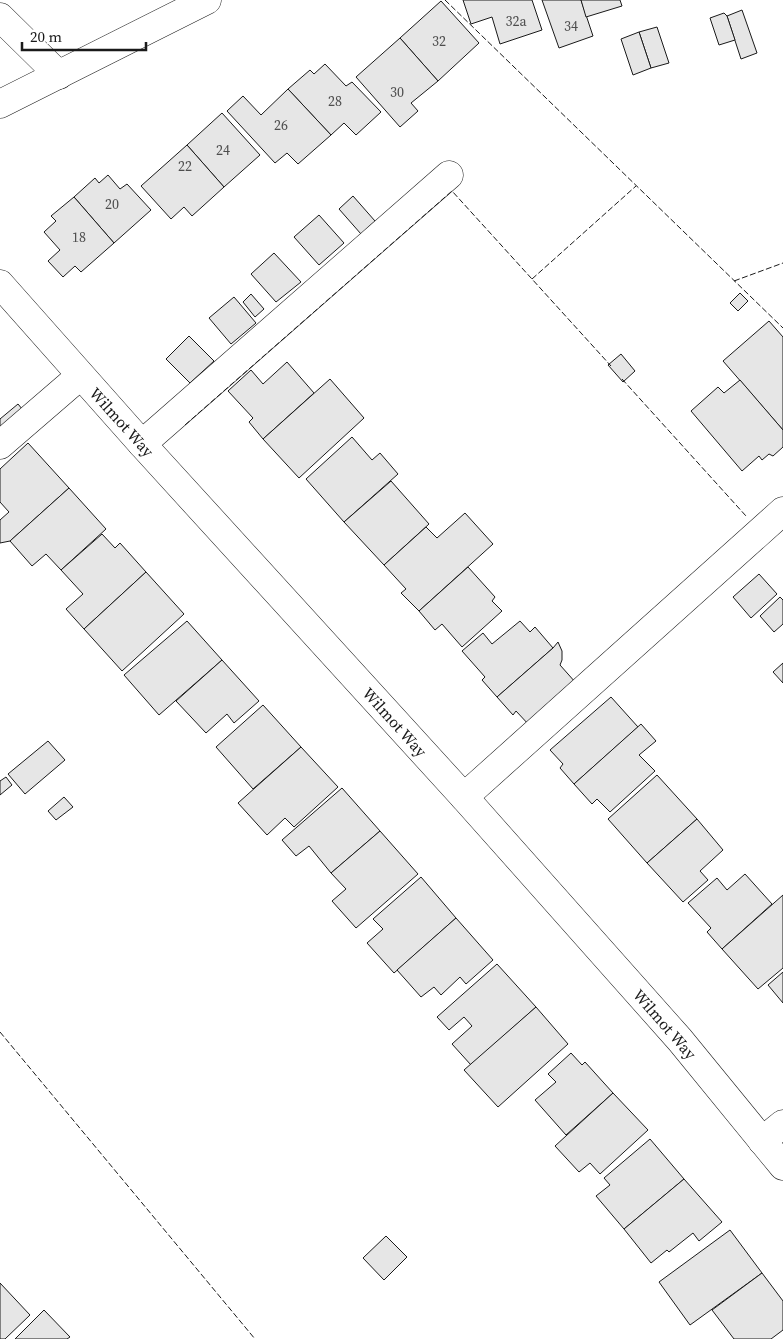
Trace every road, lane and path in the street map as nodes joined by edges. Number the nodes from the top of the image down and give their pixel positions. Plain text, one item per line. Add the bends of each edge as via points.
1 (207, 0) edge
2 (0, 16) edge
3 (59, 75) junction
4 (0, 104) edge
5 (449, 175) dead end
6 (0, 284) edge
7 (80, 376) junction
8 (142, 444) junction
9 (0, 446) edge
10 (783, 511) edge
11 (464, 797) junction
12 (783, 1124) edge
13 (762, 1141) junction
14 (783, 1166) edge

1 - 3 street
2 - 3 street
3 - 4 street
5 - 8 street
6 - 7 street, Wilmot Way
7 - 8 street, Wilmot Way
7 - 9 street
8 - 11 street, Wilmot Way
10 - 11 street
11 - 13 street, Wilmot Way via 680,1040
12 - 13 street
13 - 14 street, Wilmot Way

